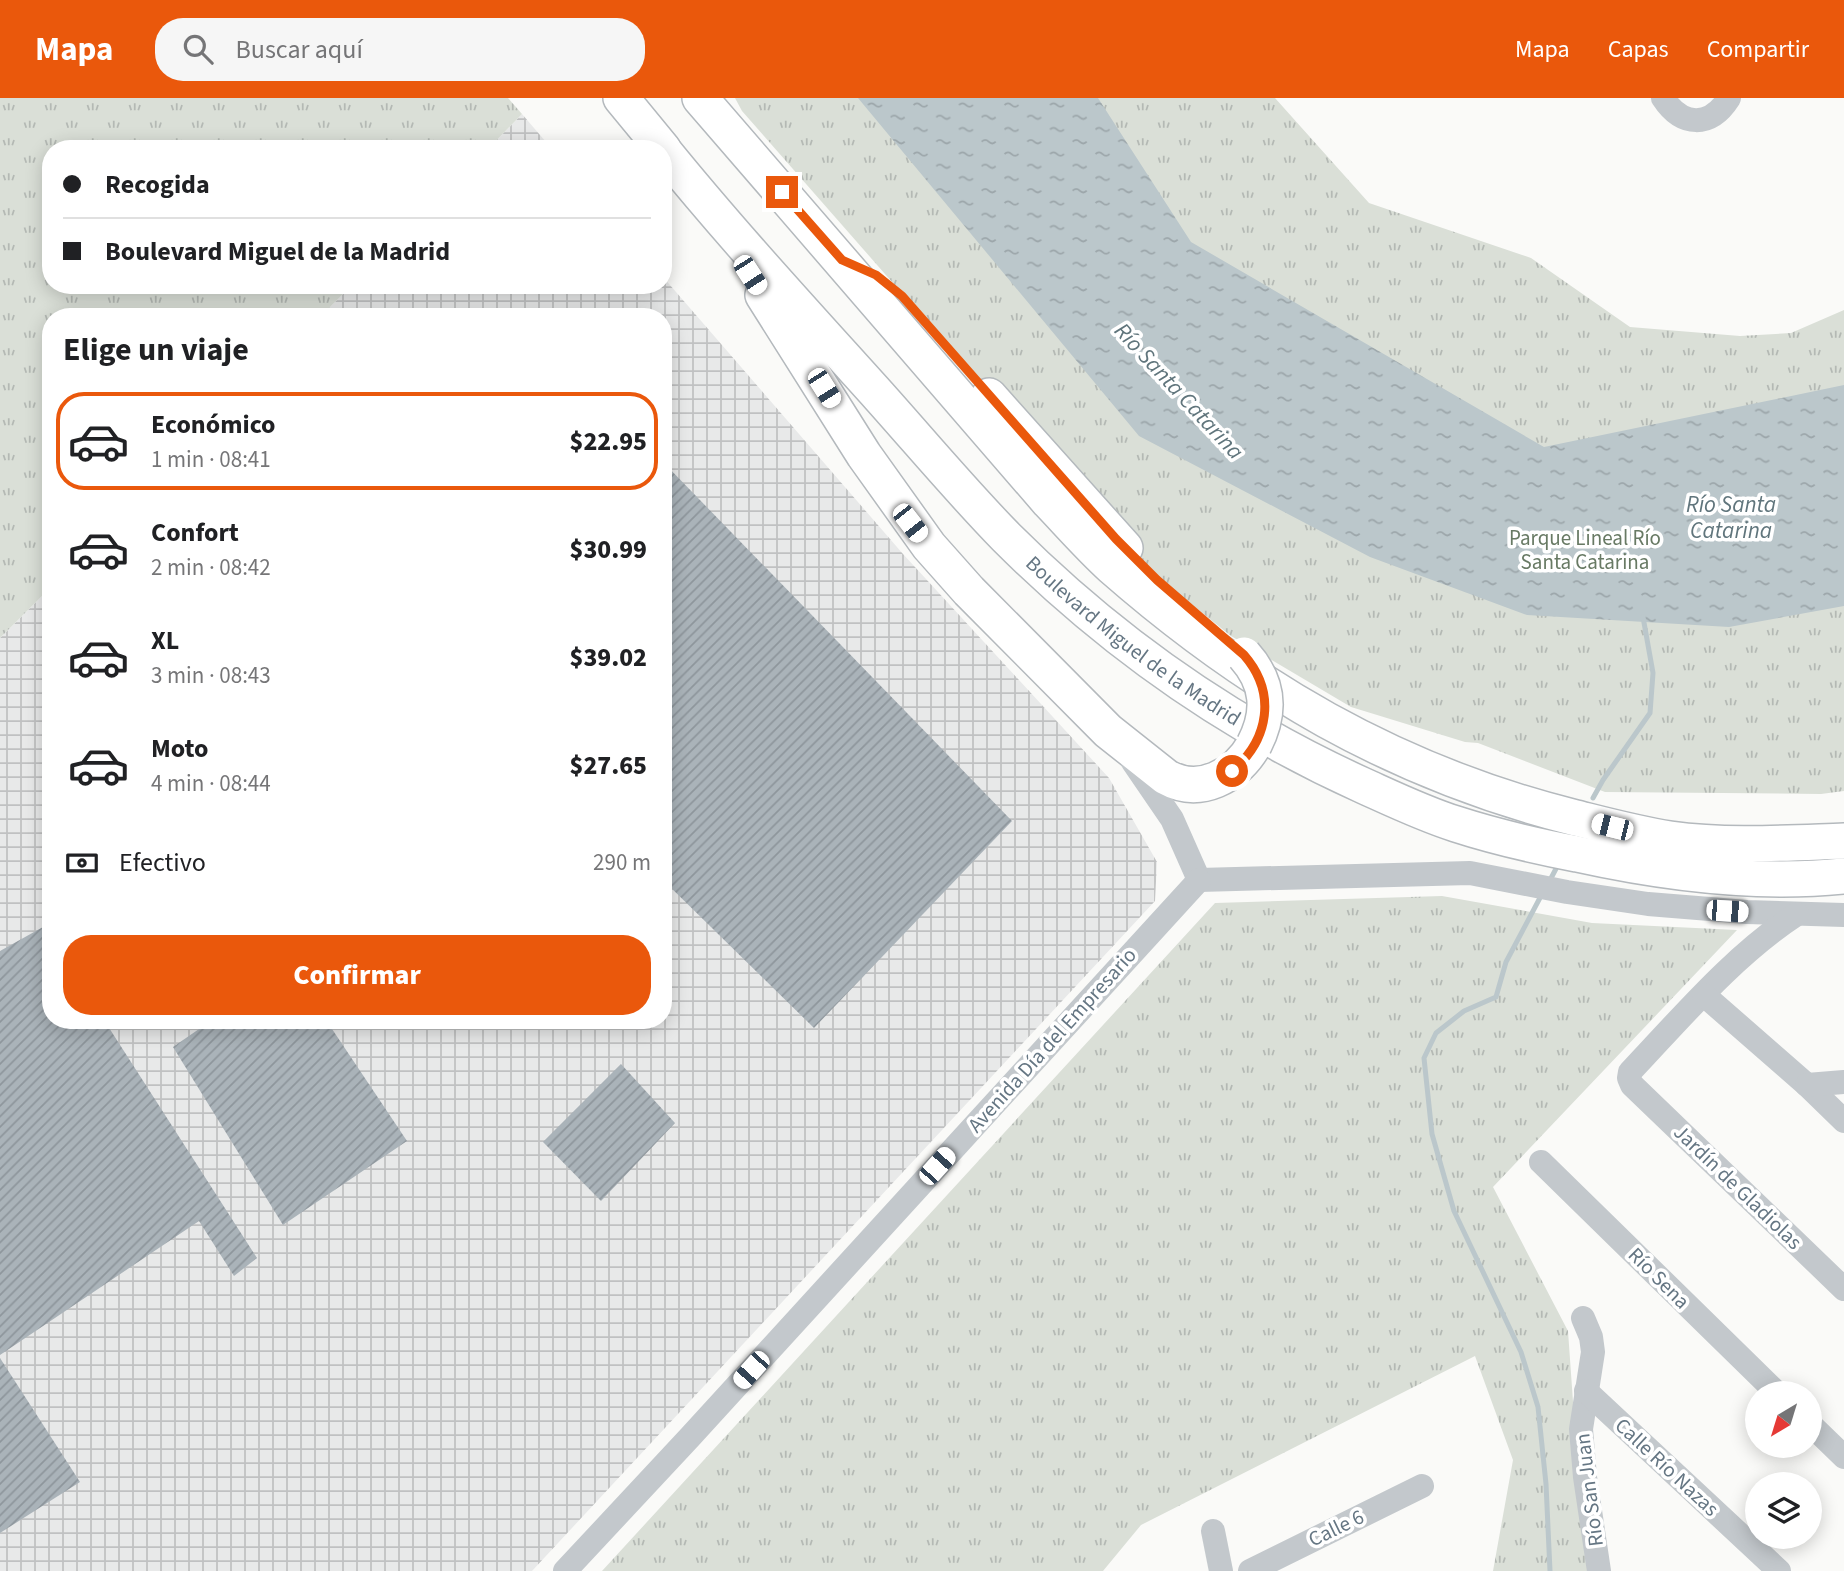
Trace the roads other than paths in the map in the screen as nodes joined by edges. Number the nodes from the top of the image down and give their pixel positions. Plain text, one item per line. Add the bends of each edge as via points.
1 (621, 98) edge
2 (700, 98) edge
3 (1663, 98) edge
4 (1729, 98) edge
5 (656, 140) edge
6 (672, 160) edge
7 (727, 228) junction
8 (842, 260) junction
9 (1108, 731) junction
10 (1844, 841) edge
11 (1844, 876) edge
12 (1199, 880) junction
13 (1844, 915) edge
14 (1790, 919) junction
15 (1844, 922) edge
16 (1704, 995) junction
17 (1844, 1082) edge
18 (1807, 1085) junction
19 (1844, 1121) edge
20 (1541, 1162) dead end
21 (1844, 1289) edge
22 (1583, 1318) dead end
23 (1765, 1381) edge
24 (1584, 1400) junction
25 (1822, 1436) edge
26 (1844, 1457) edge
27 (1422, 1486) dead end
28 (1213, 1531) dead end
29 (565, 1571) edge
30 (1221, 1571) edge
31 (1250, 1571) edge
32 (1599, 1571) edge
33 (1779, 1571) edge

1 - 5 highway, Boulevard Miguel de la Madrid
2 - 8 highway, Boulevard Miguel de la Madrid
3 - 4 street via 1674,114 1693,121 1710,118
6 - 7 highway, Boulevard Miguel de la Madrid
7 - 9 highway via 750,275 910,523 962,583
7 - 11 highway, Boulevard Miguel de la Madrid via 1015,545 1138,653 1240,722 1303,758 1412,807 1537,846 1606,861 1721,876 1803,881
8 - 9 highway, bridge via 876,275 902,296 1116,539 1244,655 1256,668 1263,687 1265,716 1251,750 1232,771 1212,782 1194,786 1175,782
8 - 10 highway, Boulevard Miguel de la Madrid via 1049,502 1110,565 1216,650 1288,700 1425,769 1530,807 1670,839 1765,844
9 - 12 street via 1172,819
12 - 14 street via 1470,873 1624,901
12 - 29 street, Avenida Día del Empresario
13 - 14 street
14 - 15 street
14 - 16 street
16 - 18 street
16 - 21 street, Jardín de Gladiolas via 1630,1072 1632,1085
17 - 18 street
18 - 19 street
20 - 23 street, Río Sena
22 - 24 street, Río San Juan via 1592,1352
24 - 32 street, Río San Juan via 1585,1477
24 - 33 street, Calle Río Nazas
25 - 26 street
27 - 31 street, Calle 6
28 - 30 street

